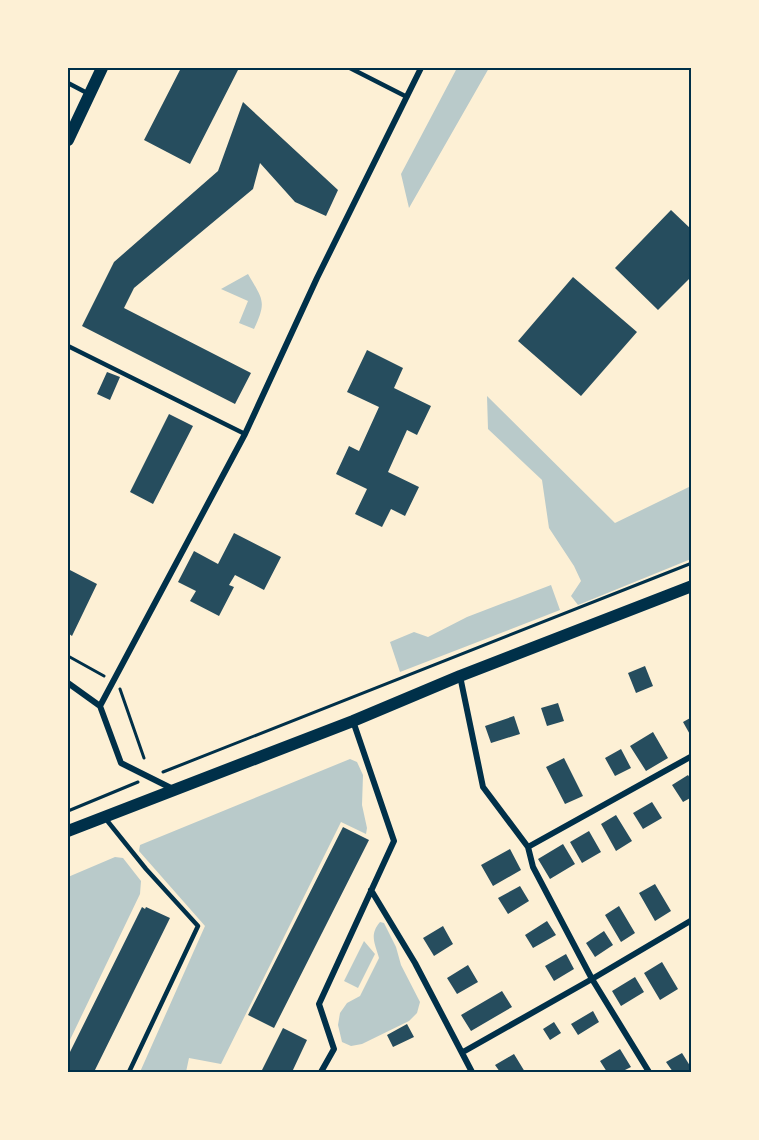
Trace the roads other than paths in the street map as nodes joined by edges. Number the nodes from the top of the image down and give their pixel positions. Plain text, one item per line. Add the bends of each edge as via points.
1 (102, 68) edge
2 (350, 68) edge
3 (421, 68) edge
4 (68, 84) edge
5 (90, 95) junction
6 (407, 97) junction
7 (68, 140) edge
8 (68, 346) edge
9 (245, 434) junction
10 (692, 586) edge
11 (460, 676) junction
12 (68, 683) edge
13 (100, 706) junction
14 (352, 721) junction
15 (692, 756) edge
16 (174, 790) junction
17 (103, 816) junction
18 (68, 831) edge
19 (528, 847) junction
20 (371, 890) junction
21 (692, 920) edge
22 (592, 979) junction
23 (463, 1052) junction
24 (129, 1072) edge
25 (321, 1072) edge
26 (472, 1072) edge
27 (649, 1072) edge

1 - 5 main road
2 - 6 lane
3 - 6 street
4 - 5 lane
5 - 7 main road
6 - 9 street
8 - 9 lane
9 - 13 street
10 - 11 main road
11 - 14 main road
11 - 19 street via 483,788
12 - 13 street
13 - 16 street via 121,763
14 - 16 main road
14 - 20 street via 394,841
15 - 19 street
16 - 17 main road
17 - 18 main road
17 - 24 lane via 198,926
19 - 22 street via 533,867
20 - 23 street
20 - 25 street via 319,1004 334,1049
21 - 22 street
22 - 23 street
22 - 27 street
23 - 26 street

